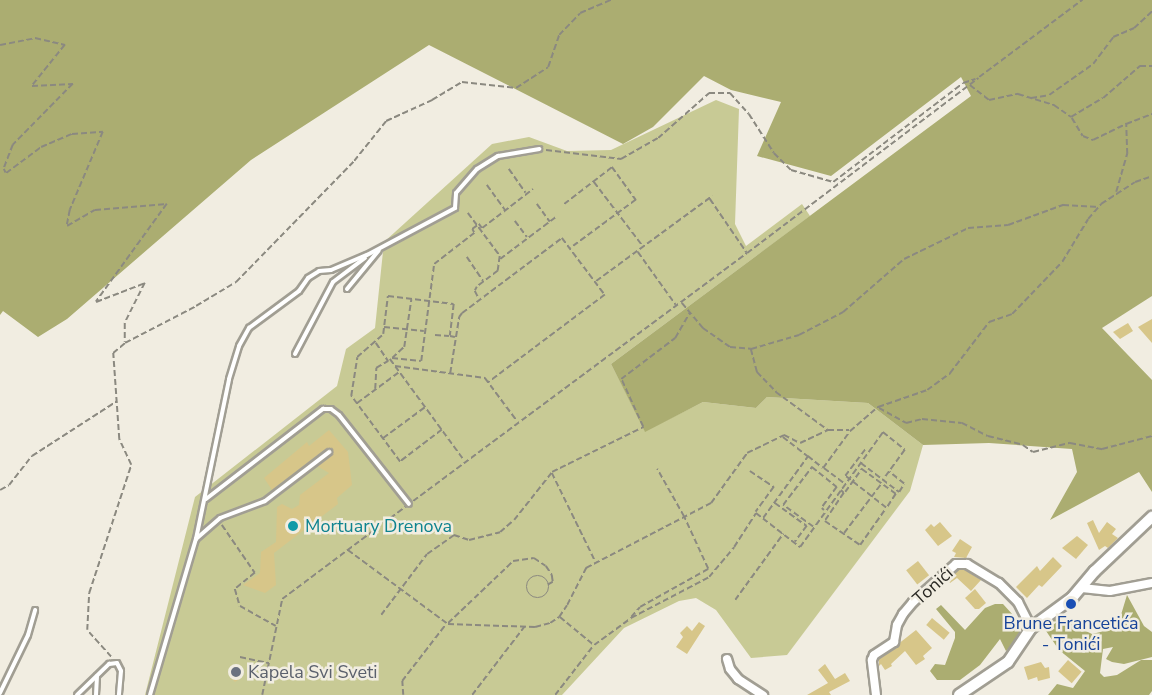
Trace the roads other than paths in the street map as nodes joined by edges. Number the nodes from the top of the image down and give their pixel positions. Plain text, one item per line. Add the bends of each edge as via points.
1 (539, 149) road end
2 (380, 248) junction
3 (367, 255) junction
4 (347, 289) dead end
5 (295, 354) dead end
6 (328, 452) dead end
7 (205, 499) junction
8 (409, 504) road end
9 (1152, 517) edge
10 (196, 539) junction
11 (1152, 583) edge
12 (1082, 588) junction
13 (34, 610) dead end
14 (1031, 628) junction
15 (727, 659) dead end
16 (97, 676) junction
17 (0, 693) edge
18 (77, 695) edge
19 (96, 695) edge
20 (119, 695) edge
21 (150, 695) edge
22 (763, 695) edge
23 (876, 695) edge
24 (959, 695) edge

1 - 2 lane via 498,156 477,169 456,193 455,208
2 - 3 lane
2 - 4 lane
3 - 5 lane via 333,282
3 - 7 lane via 308,278 299,291 260,318 243,338 229,379
6 - 10 lane via 265,501 232,511
7 - 8 lane via 323,409 331,409
7 - 10 lane
9 - 12 street
10 - 21 lane
11 - 12 street via 1110,591
12 - 14 street
13 - 17 lane via 28,635
14 - 23 street, Tonići via 1008,590 966,564 956,564 903,614 894,642 874,655
14 - 24 street via 1008,662
15 - 22 street via 738,679
16 - 18 lane
16 - 19 lane
16 - 20 lane via 109,664 117,663 121,671

